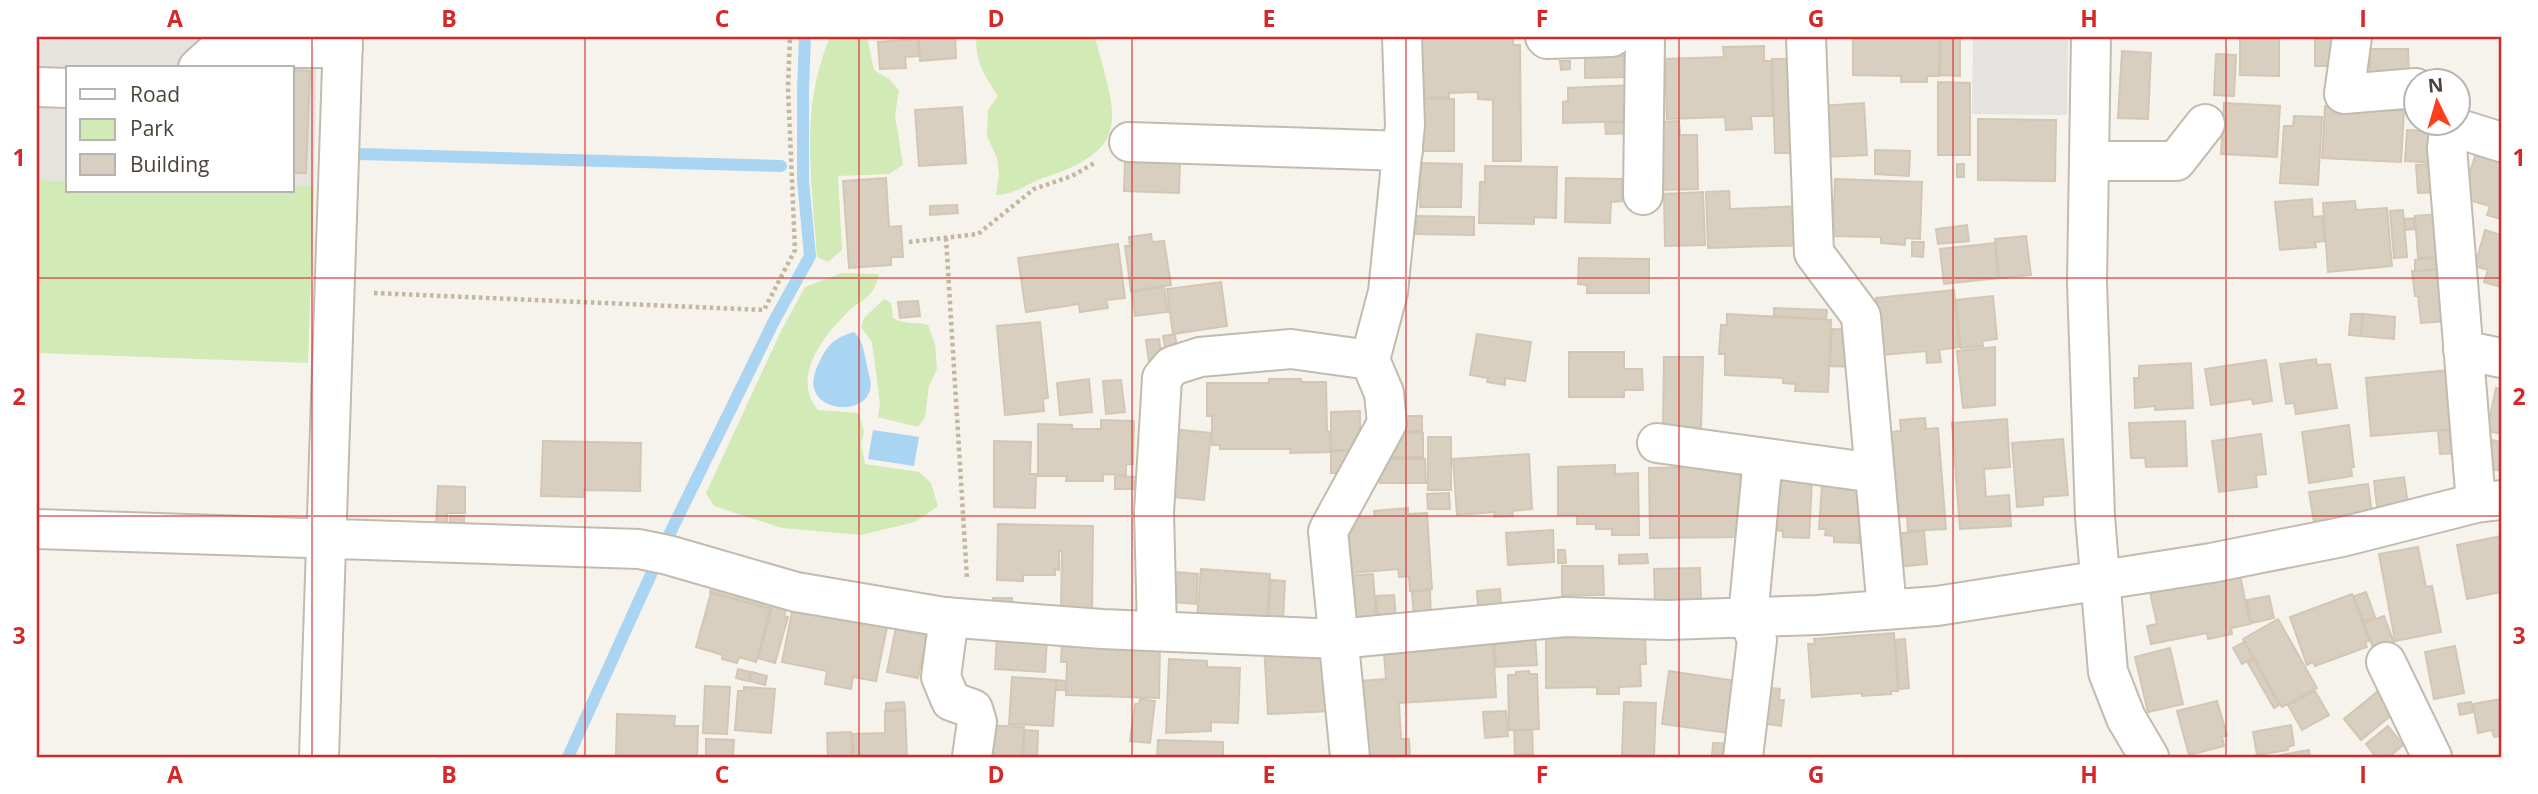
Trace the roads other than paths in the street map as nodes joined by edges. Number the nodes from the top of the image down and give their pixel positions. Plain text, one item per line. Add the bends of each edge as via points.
1 (1402, 37) edge
2 (1545, 37) edge
3 (1612, 37) edge
4 (1645, 37) edge
5 (1806, 37) edge
6 (2091, 37) edge
7 (2352, 37) edge
8 (343, 43) edge
9 (200, 66) edge
10 (37, 87) edge
11 (66, 88) edge
12 (2402, 89) edge
13 (2205, 124) dead end
14 (2472, 132) edge
15 (2448, 136) edge
16 (1129, 142) road end
17 (2501, 142) edge
18 (1403, 150) junction
19 (2089, 160) junction
20 (1643, 195) dead end
21 (2463, 350) junction
22 (2501, 358) edge
23 (1370, 360) junction
24 (1657, 443) dead end
25 (1763, 458) junction
26 (1875, 473) junction
27 (2488, 501) edge
28 (37, 529) edge
29 (326, 538) junction
30 (2100, 580) junction
31 (1887, 610) junction
32 (1748, 617) junction
33 (959, 618) junction
34 (1157, 631) junction
35 (1338, 639) junction
36 (2386, 662) dead end
37 (319, 757) edge
38 (972, 757) edge
39 (1350, 757) edge
40 (1743, 757) edge
41 (2149, 757) edge
42 (2432, 757) edge

1 - 18 street
2 - 3 street
4 - 20 street
5 - 26 street via 1814,253 1861,316
6 - 19 street
7 - 12 street via 2344,94
8 - 9 street via 220,48
8 - 29 street
10 - 11 street
13 - 19 street via 2176,161
14 - 17 street
15 - 21 street
16 - 18 street
18 - 23 street via 1388,292
19 - 30 street via 2087,282
21 - 22 street
21 - 27 street
23 - 34 street via 1278,350 1200,357 1172,366 1162,378 1154,512
23 - 35 street via 1384,393 1387,423 1328,531
24 - 25 street
25 - 26 street
25 - 32 street
26 - 31 street
27 - 30 street via 2342,537
28 - 29 street
29 - 33 street via 657,553 796,592
29 - 37 street
30 - 31 street
30 - 41 street via 2108,672 2126,718
31 - 32 street
32 - 35 street via 1565,617
32 - 40 street via 1757,640
33 - 34 street
33 - 38 street via 942,677 950,701 973,709 977,722
34 - 35 street
35 - 39 street
36 - 42 street

